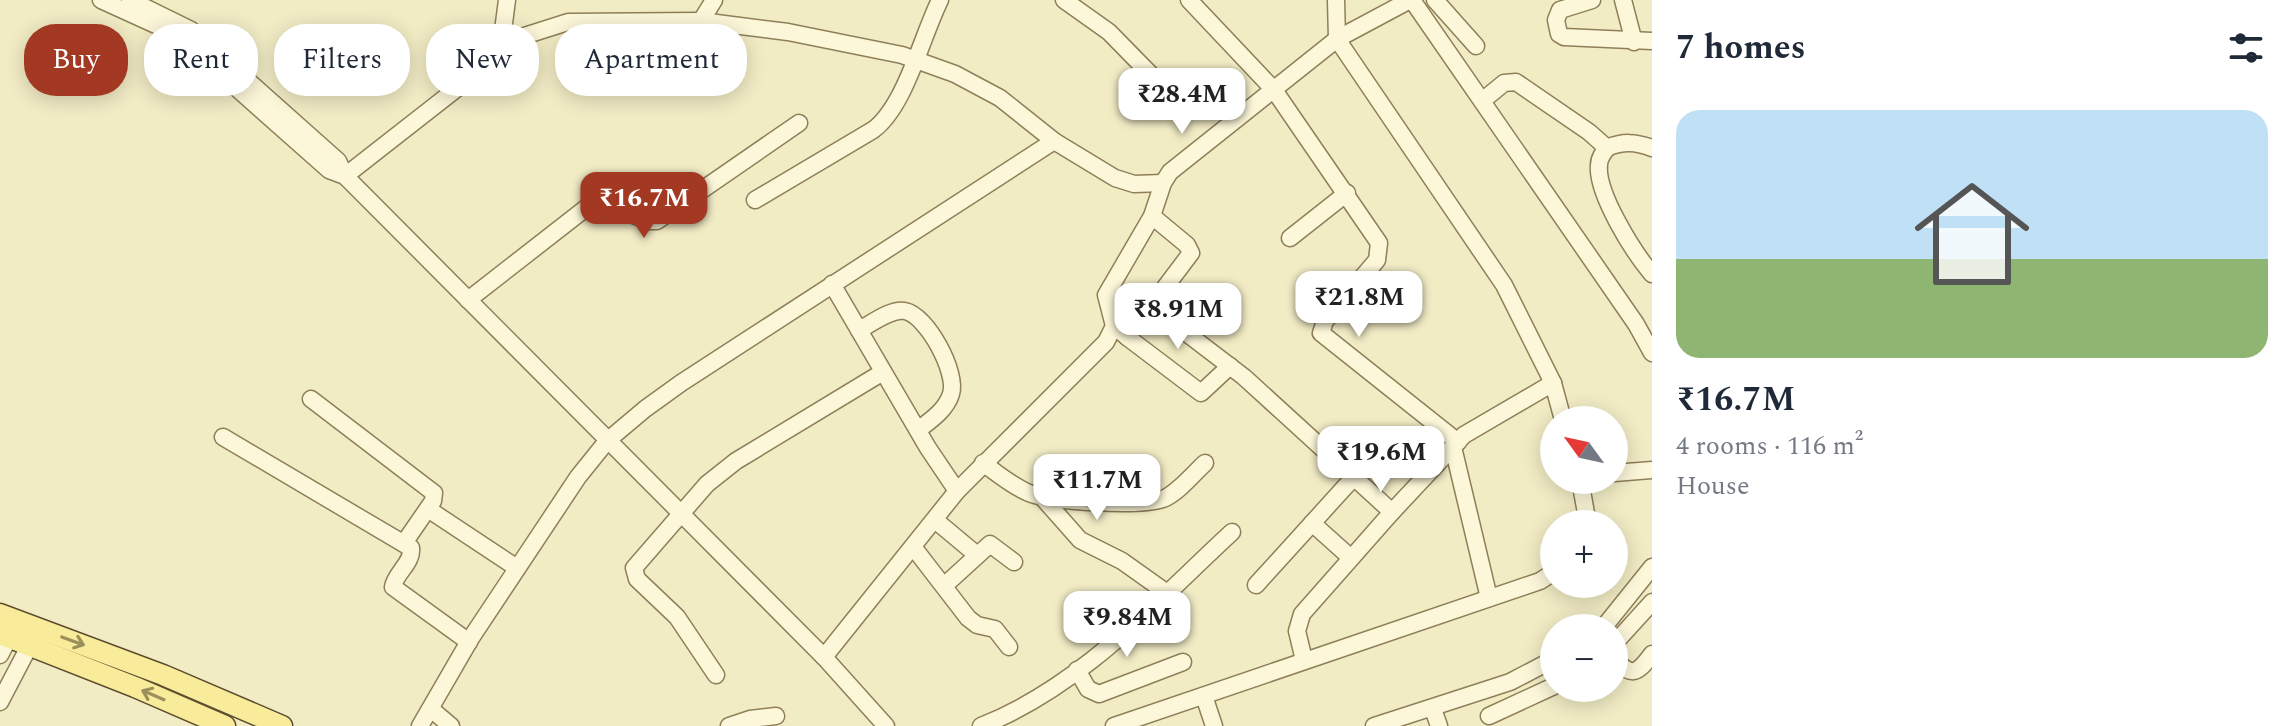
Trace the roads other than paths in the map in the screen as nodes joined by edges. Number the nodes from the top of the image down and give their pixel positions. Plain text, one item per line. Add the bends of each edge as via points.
1 (101, 0) edge
2 (130, 0) edge
3 (507, 0) edge
4 (714, 0) edge
5 (940, 0) edge
6 (1064, 0) edge
7 (1189, 0) edge
8 (1411, 0) edge
9 (1435, 0) edge
10 (1592, 0) edge
11 (1623, 0) edge
12 (1331, 3) edge
13 (701, 21) junction
14 (504, 24) edge
15 (539, 31) edge
16 (1337, 39) junction
17 (1652, 41) edge
18 (1634, 42) junction
19 (1476, 46) dead end
20 (916, 60) junction
21 (1159, 83) dead end
22 (1274, 90) junction
23 (447, 96) edge
24 (1482, 101) junction
25 (799, 123) dead end
26 (1054, 141) junction
27 (1607, 148) junction
28 (1652, 148) edge
29 (345, 176) junction
30 (1163, 183) junction
31 (1347, 193) junction
32 (755, 200) dead end
33 (1152, 216) junction
34 (1290, 238) dead end
35 (1652, 274) edge
36 (832, 284) junction
37 (468, 300) junction
38 (1151, 306) junction
39 (859, 330) junction
40 (1120, 332) junction
41 (1652, 353) edge
42 (1230, 366) junction
43 (883, 372) junction
44 (1553, 383) junction
45 (311, 399) dead end
46 (1559, 406) edge
47 (918, 430) junction
48 (223, 437) dead end
49 (607, 441) junction
50 (1455, 444) junction
51 (983, 463) junction
52 (1205, 463) dead end
53 (1652, 470) edge
54 (1628, 472) edge
55 (1354, 477) junction
56 (957, 491) junction
57 (1042, 497) junction
58 (428, 509) junction
59 (682, 512) junction
60 (1392, 512) junction
61 (935, 520) junction
62 (1312, 523) junction
63 (1232, 532) dead end
64 (404, 543) junction
65 (914, 548) junction
66 (977, 555) junction
67 (1351, 558) junction
68 (1014, 562) dead end
69 (1652, 567) edge
70 (517, 568) junction
71 (1540, 581) edge
72 (945, 585) junction
73 (1256, 585) dead end
74 (1167, 593) junction
75 (1489, 598) junction
76 (1652, 602) edge
77 (1614, 614) edge
78 (1628, 629) edge
79 (6, 633) edge
80 (34, 637) junction
81 (469, 642) junction
82 (1009, 647) dead end
83 (1652, 654) edge
84 (824, 657) junction
85 (1304, 660) junction
86 (1183, 662) dead end
87 (1540, 666) edge
88 (1077, 670) junction
89 (1628, 672) edge
90 (716, 675) dead end
91 (1480, 692) junction
92 (1540, 694) edge
93 (1204, 696) junction
94 (0, 702) edge
95 (431, 709) junction
96 (1433, 709) junction
97 (776, 716) dead end
98 (1491, 721) edge
99 (225, 726) edge
100 (282, 726) edge
101 (420, 726) edge
102 (451, 726) edge
103 (729, 726) edge
104 (886, 726) edge
105 (981, 726) edge
106 (1114, 726) edge
107 (1214, 726) edge
108 (1374, 726) edge
109 (1439, 726) edge

1 - 29 street via 187,44 329,170
2 - 29 street via 191,30 338,161
3 - 14 street
4 - 13 street
5 - 20 street
6 - 21 street via 1109,32
7 - 22 street
8 - 16 street
8 - 24 street
9 - 19 street
10 - 18 street via 1560,10 1559,34
11 - 18 street
12 - 16 street
13 - 15 street via 568,22
13 - 20 street via 788,32
16 - 22 street
16 - 44 street via 1504,285
17 - 18 street
20 - 26 street via 1000,98
20 - 32 street via 881,124
22 - 30 street via 1180,162
22 - 31 street
23 - 29 street
24 - 27 street via 1504,83 1516,82
24 - 41 street
25 - 37 street via 657,221 607,206 586,208
26 - 30 street via 1127,183
26 - 36 street
27 - 28 street via 1635,143
27 - 35 street via 1598,166 1601,182 1625,237
29 - 37 street
30 - 33 street
31 - 34 street
31 - 50 street via 1375,234 1380,252 1321,333
33 - 38 street via 1191,253
33 - 40 street via 1106,295
36 - 39 street
36 - 49 street via 681,383
37 - 49 street
38 - 40 street
38 - 42 street
39 - 43 street
39 - 47 street via 904,311 929,331 954,381 940,412
40 - 42 street via 1201,393
40 - 51 street
42 - 55 street
43 - 47 street
43 - 59 street via 736,461
44 - 46 street
44 - 50 street via 1476,426
45 - 58 street via 432,490 435,497
47 - 56 street
48 - 64 street
49 - 59 street
49 - 70 street
50 - 60 street
50 - 75 street
51 - 56 street
51 - 57 street
52 - 57 street via 1160,500 1126,505
53 - 54 street
55 - 60 street
55 - 62 street
56 - 61 street
57 - 74 street via 1080,540
58 - 64 street
58 - 70 street
59 - 84 street
59 - 90 street via 638,561 635,574 677,617
60 - 67 street
61 - 65 street
61 - 66 street
62 - 67 street
62 - 73 street
63 - 74 street
64 - 81 street via 413,552 393,587
65 - 72 street
65 - 84 street
66 - 68 street via 990,544
66 - 72 street
67 - 85 street via 1297,625
69 - 77 street
70 - 81 street
71 - 75 street
72 - 82 street via 968,618 995,629
74 - 88 street
75 - 85 street
76 - 78 street
79 - 80 main road
80 - 94 street
99 -> 80 main road
80 -> 100 main road via 163,675
81 - 95 street
83 - 89 street via 1639,670
84 - 104 street
85 - 93 street
86 - 88 street via 1099,694 1088,689
87 - 91 street
88 - 105 street via 1017,711
91 - 96 street
91 - 98 street
92 - 98 street
93 - 106 street
93 - 107 street
95 - 101 street
95 - 102 street
96 - 108 street
96 - 109 street
97 - 103 street

